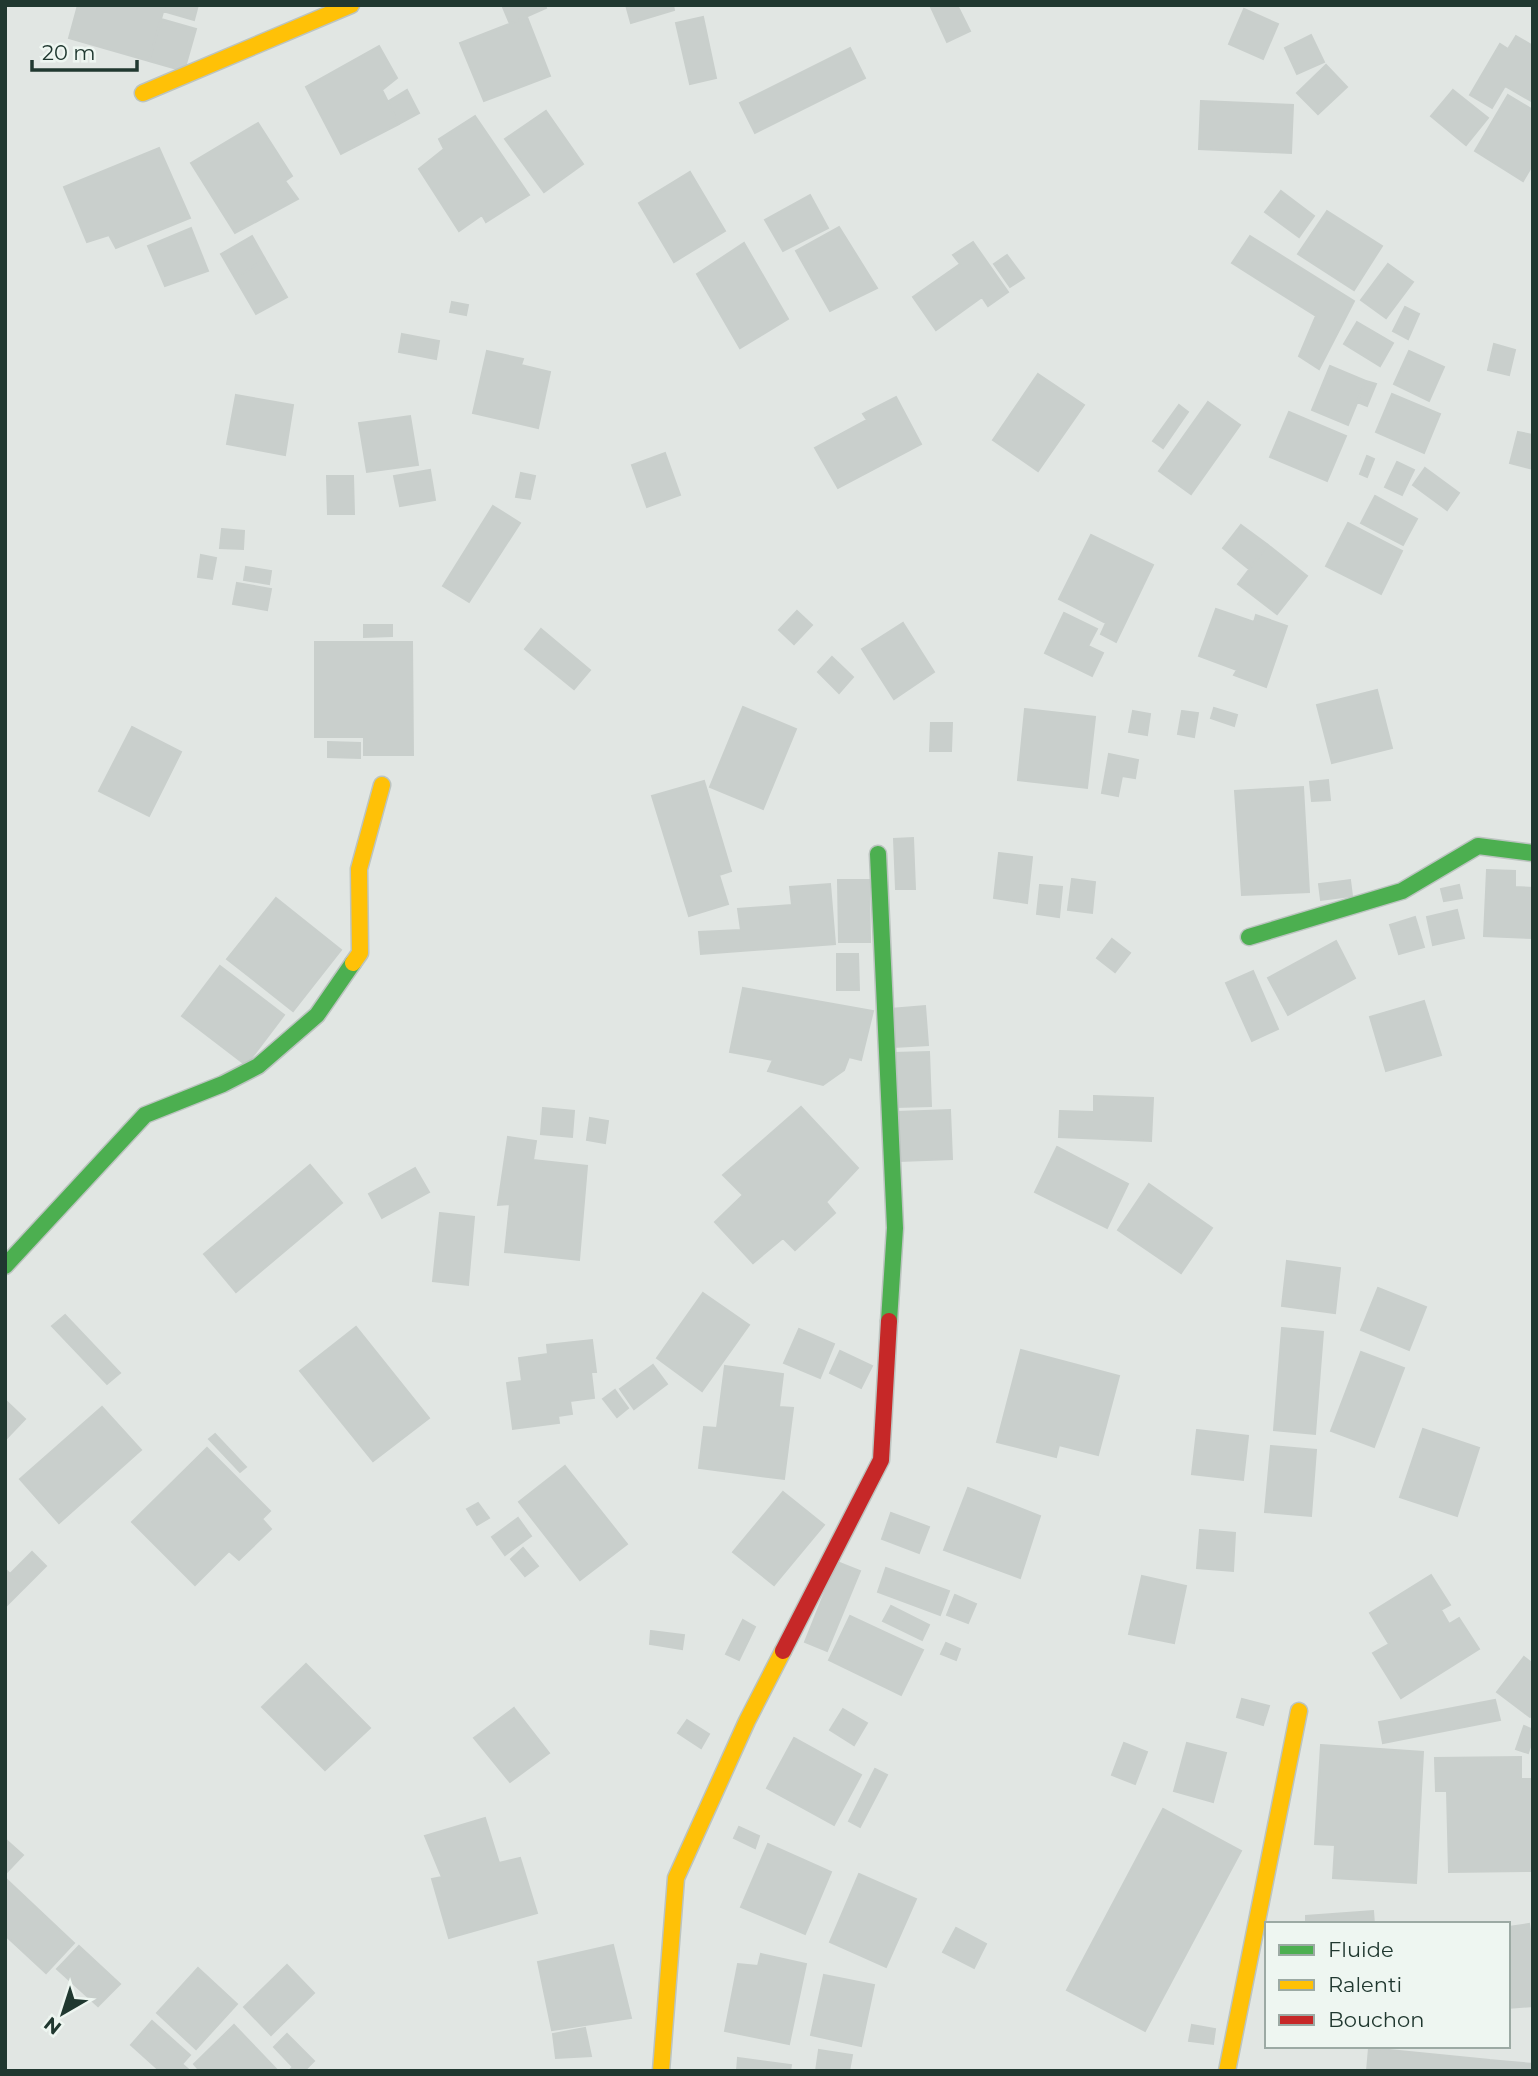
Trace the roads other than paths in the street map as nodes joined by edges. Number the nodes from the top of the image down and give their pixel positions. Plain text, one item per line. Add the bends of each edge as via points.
1 (351, 5) edge
2 (144, 93) dead end
3 (382, 785) dead end
4 (1533, 853) edge
5 (878, 854) dead end
6 (1249, 937) dead end
7 (5, 1266) edge
8 (1299, 1710) dead end
9 (662, 2071) edge
10 (1227, 2071) edge

1 - 2 street
3 - 7 street via 359,869 360,953 317,1015 258,1066 145,1115
4 - 6 street via 1478,846 1402,891
5 - 9 street via 895,1228 881,1460 747,1721 676,1878
8 - 10 street

